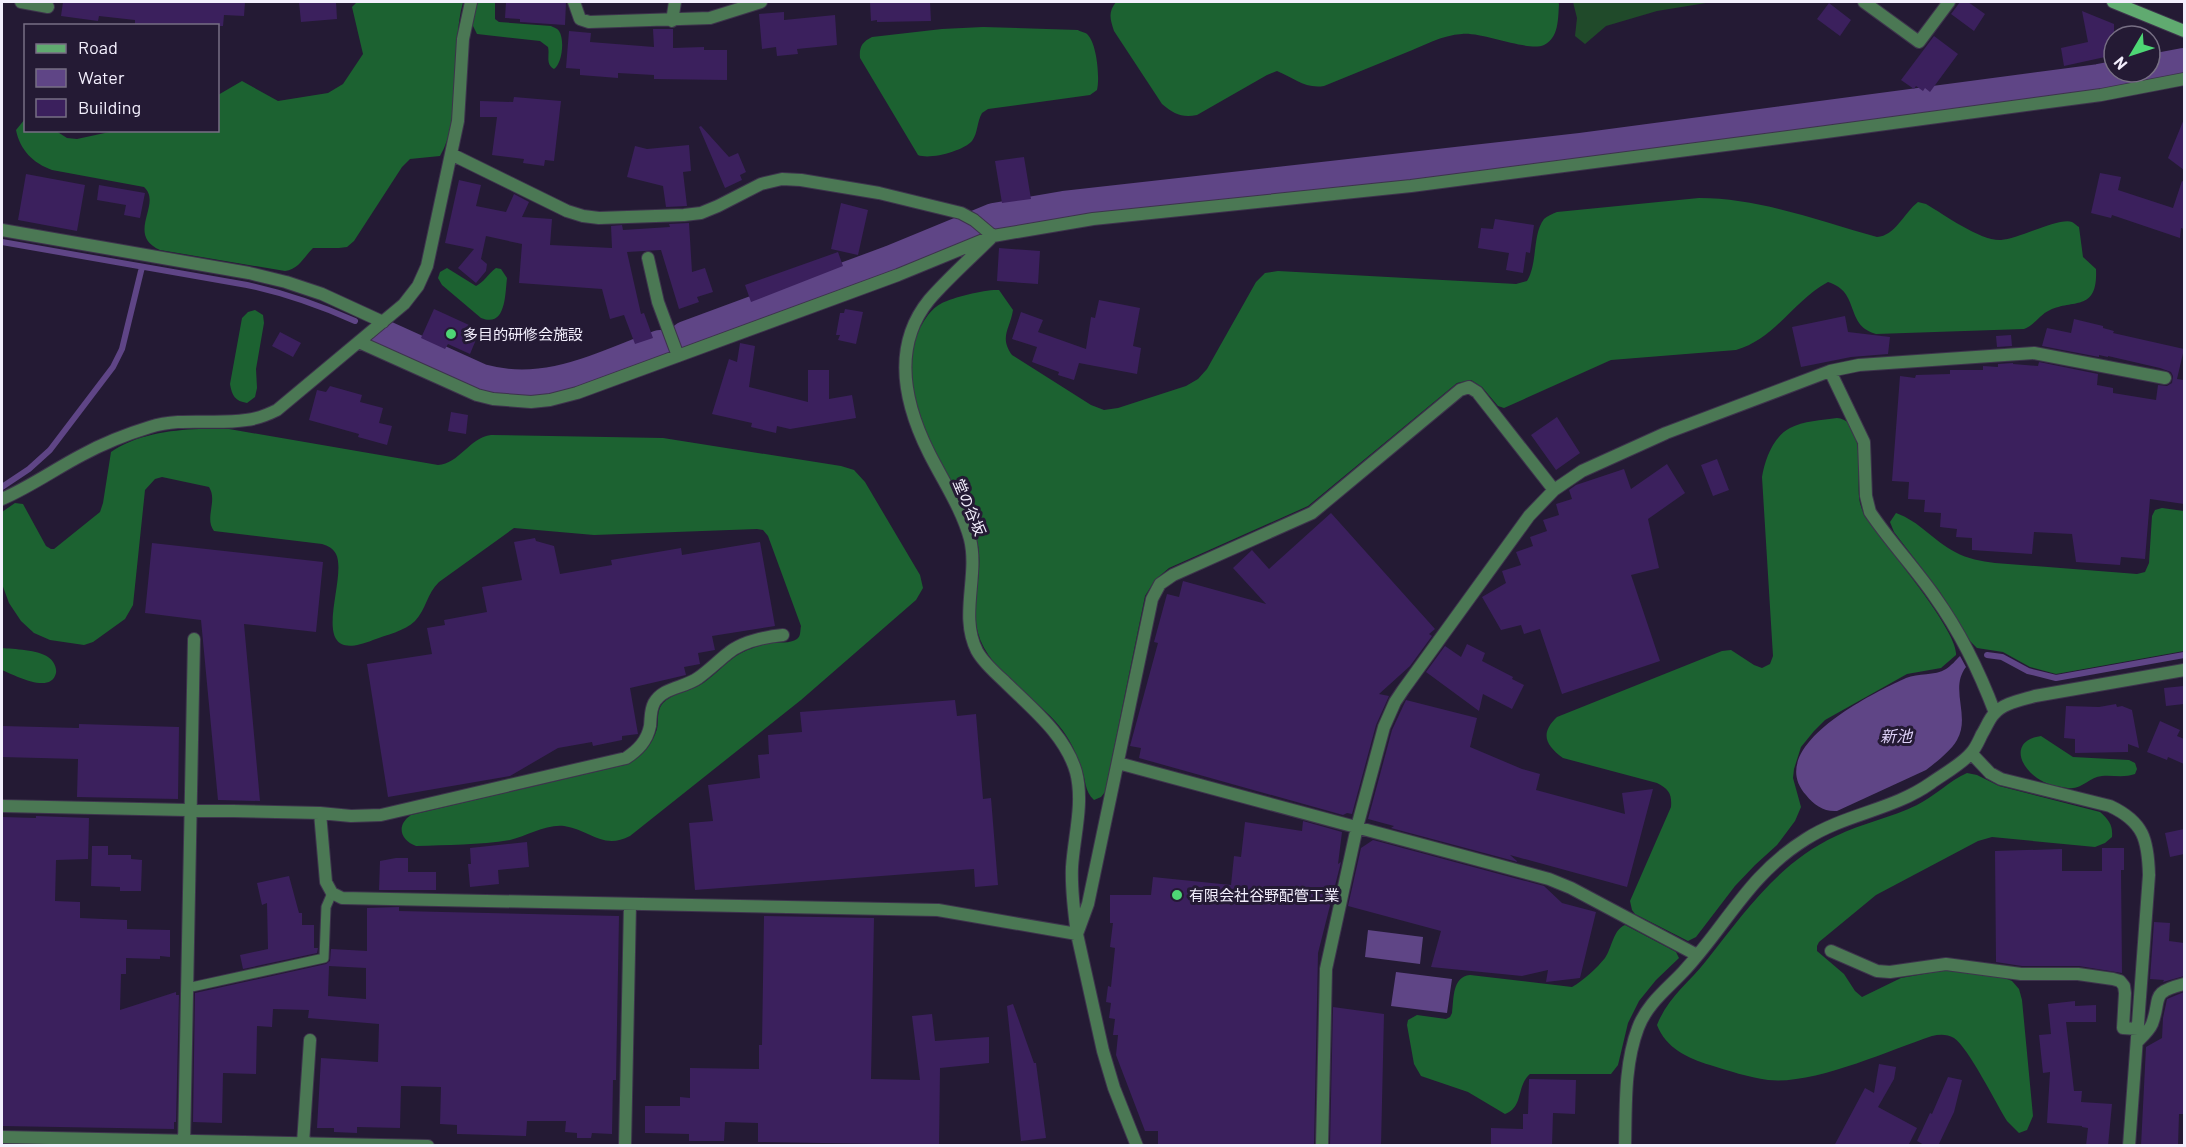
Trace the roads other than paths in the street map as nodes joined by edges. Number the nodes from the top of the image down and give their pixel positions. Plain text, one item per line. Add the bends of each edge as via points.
1 (21, 2) edge
2 (471, 2) edge
3 (574, 2) edge
4 (675, 2) edge
5 (761, 2) edge
6 (1864, 2) edge
7 (1949, 2) edge
8 (2113, 2) edge
9 (48, 7) dead end
10 (672, 21) junction
11 (2184, 31) edge
12 (2184, 80) edge
13 (451, 154) junction
14 (2, 230) edge
15 (990, 233) junction
16 (648, 258) dead end
17 (383, 322) junction
18 (359, 342) junction
19 (678, 356) junction
20 (1830, 371) junction
21 (2165, 378) dead end
22 (1554, 490) junction
23 (2, 499) edge
24 (783, 635) dead end
25 (194, 639) dead end
26 (2184, 670) edge
27 (1995, 713) junction
28 (1971, 753) junction
29 (1118, 762) junction
30 (2, 806) edge
31 (190, 810) junction
32 (320, 813) junction
33 (1357, 827) junction
34 (332, 893) junction
35 (630, 904) junction
36 (1077, 934) junction
37 (1831, 951) dead end
38 (1697, 955) junction
39 (2184, 984) edge
40 (187, 988) junction
41 (2137, 1036) junction
42 (310, 1040) dead end
43 (2, 1137) edge
44 (184, 1143) edge
45 (303, 1143) junction
46 (428, 1146) edge
47 (625, 1146) edge
48 (1137, 1146) edge
49 (1322, 1146) edge
50 (1625, 1146) edge
51 (2129, 1146) edge

1 - 9 street
2 - 13 street via 463,39 458,121
3 - 10 street via 580,19 589,22
4 - 10 street
5 - 10 street via 710,18
6 - 7 street via 1919,42
8 - 11 main road
12 - 15 street via 2101,95 1422,184
13 - 15 street via 583,216 701,213 761,184 782,179 879,193 962,213
13 - 17 street via 427,267 404,304
14 - 17 street via 249,273 322,294
15 - 19 street via 898,275
15 - 36 street, 堂の谷坂 via 918,317 906,354 906,392 918,432 970,539 970,633 977,651 1054,731 1076,772 1080,795 1072,897
16 - 19 street via 658,302
17 - 18 street
18 - 19 street via 477,395 512,402 550,400 577,393
18 - 23 street via 277,410 262,417 152,426 82,454
20 - 21 street via 1859,365 2034,353
20 - 22 street via 1666,433 1582,471
20 - 27 street via 1864,442 1870,512 1935,596 1985,686
22 - 29 street via 1477,392 1469,387 1460,390 1312,513 1160,584 1152,599
22 - 33 street via 1530,516 1395,702 1384,727
24 - 32 street via 741,645 698,678 663,693 651,712 645,739 626,758 381,815
25 - 31 street
26 - 27 street via 2035,696
27 - 28 street
28 - 38 street via 1914,794 1832,825 1784,854 1744,894
28 - 41 street via 2001,779 2124,812 2143,834 2149,875
29 - 33 street
29 - 36 street via 1089,904
30 - 31 street
31 - 32 street
31 - 40 street
32 - 34 street via 326,882
33 - 38 street via 1560,884
33 - 49 street via 1326,969
34 - 35 street via 342,898
34 - 40 lane via 326,907 324,958
35 - 36 street via 938,910
35 - 47 street
36 - 48 street, 堂の谷坂 via 1103,1051
37 - 41 street via 1884,972 1946,964 2020,974 2078,974 2113,979 2120,981 2126,993 2123,1028
38 - 50 street via 1648,1007 1638,1027 1628,1068
39 - 41 street via 2163,991 2157,999 2152,1024 2146,1034
40 - 44 street
41 - 51 street
42 - 45 street
43 - 44 street
44 - 45 street
45 - 46 street

